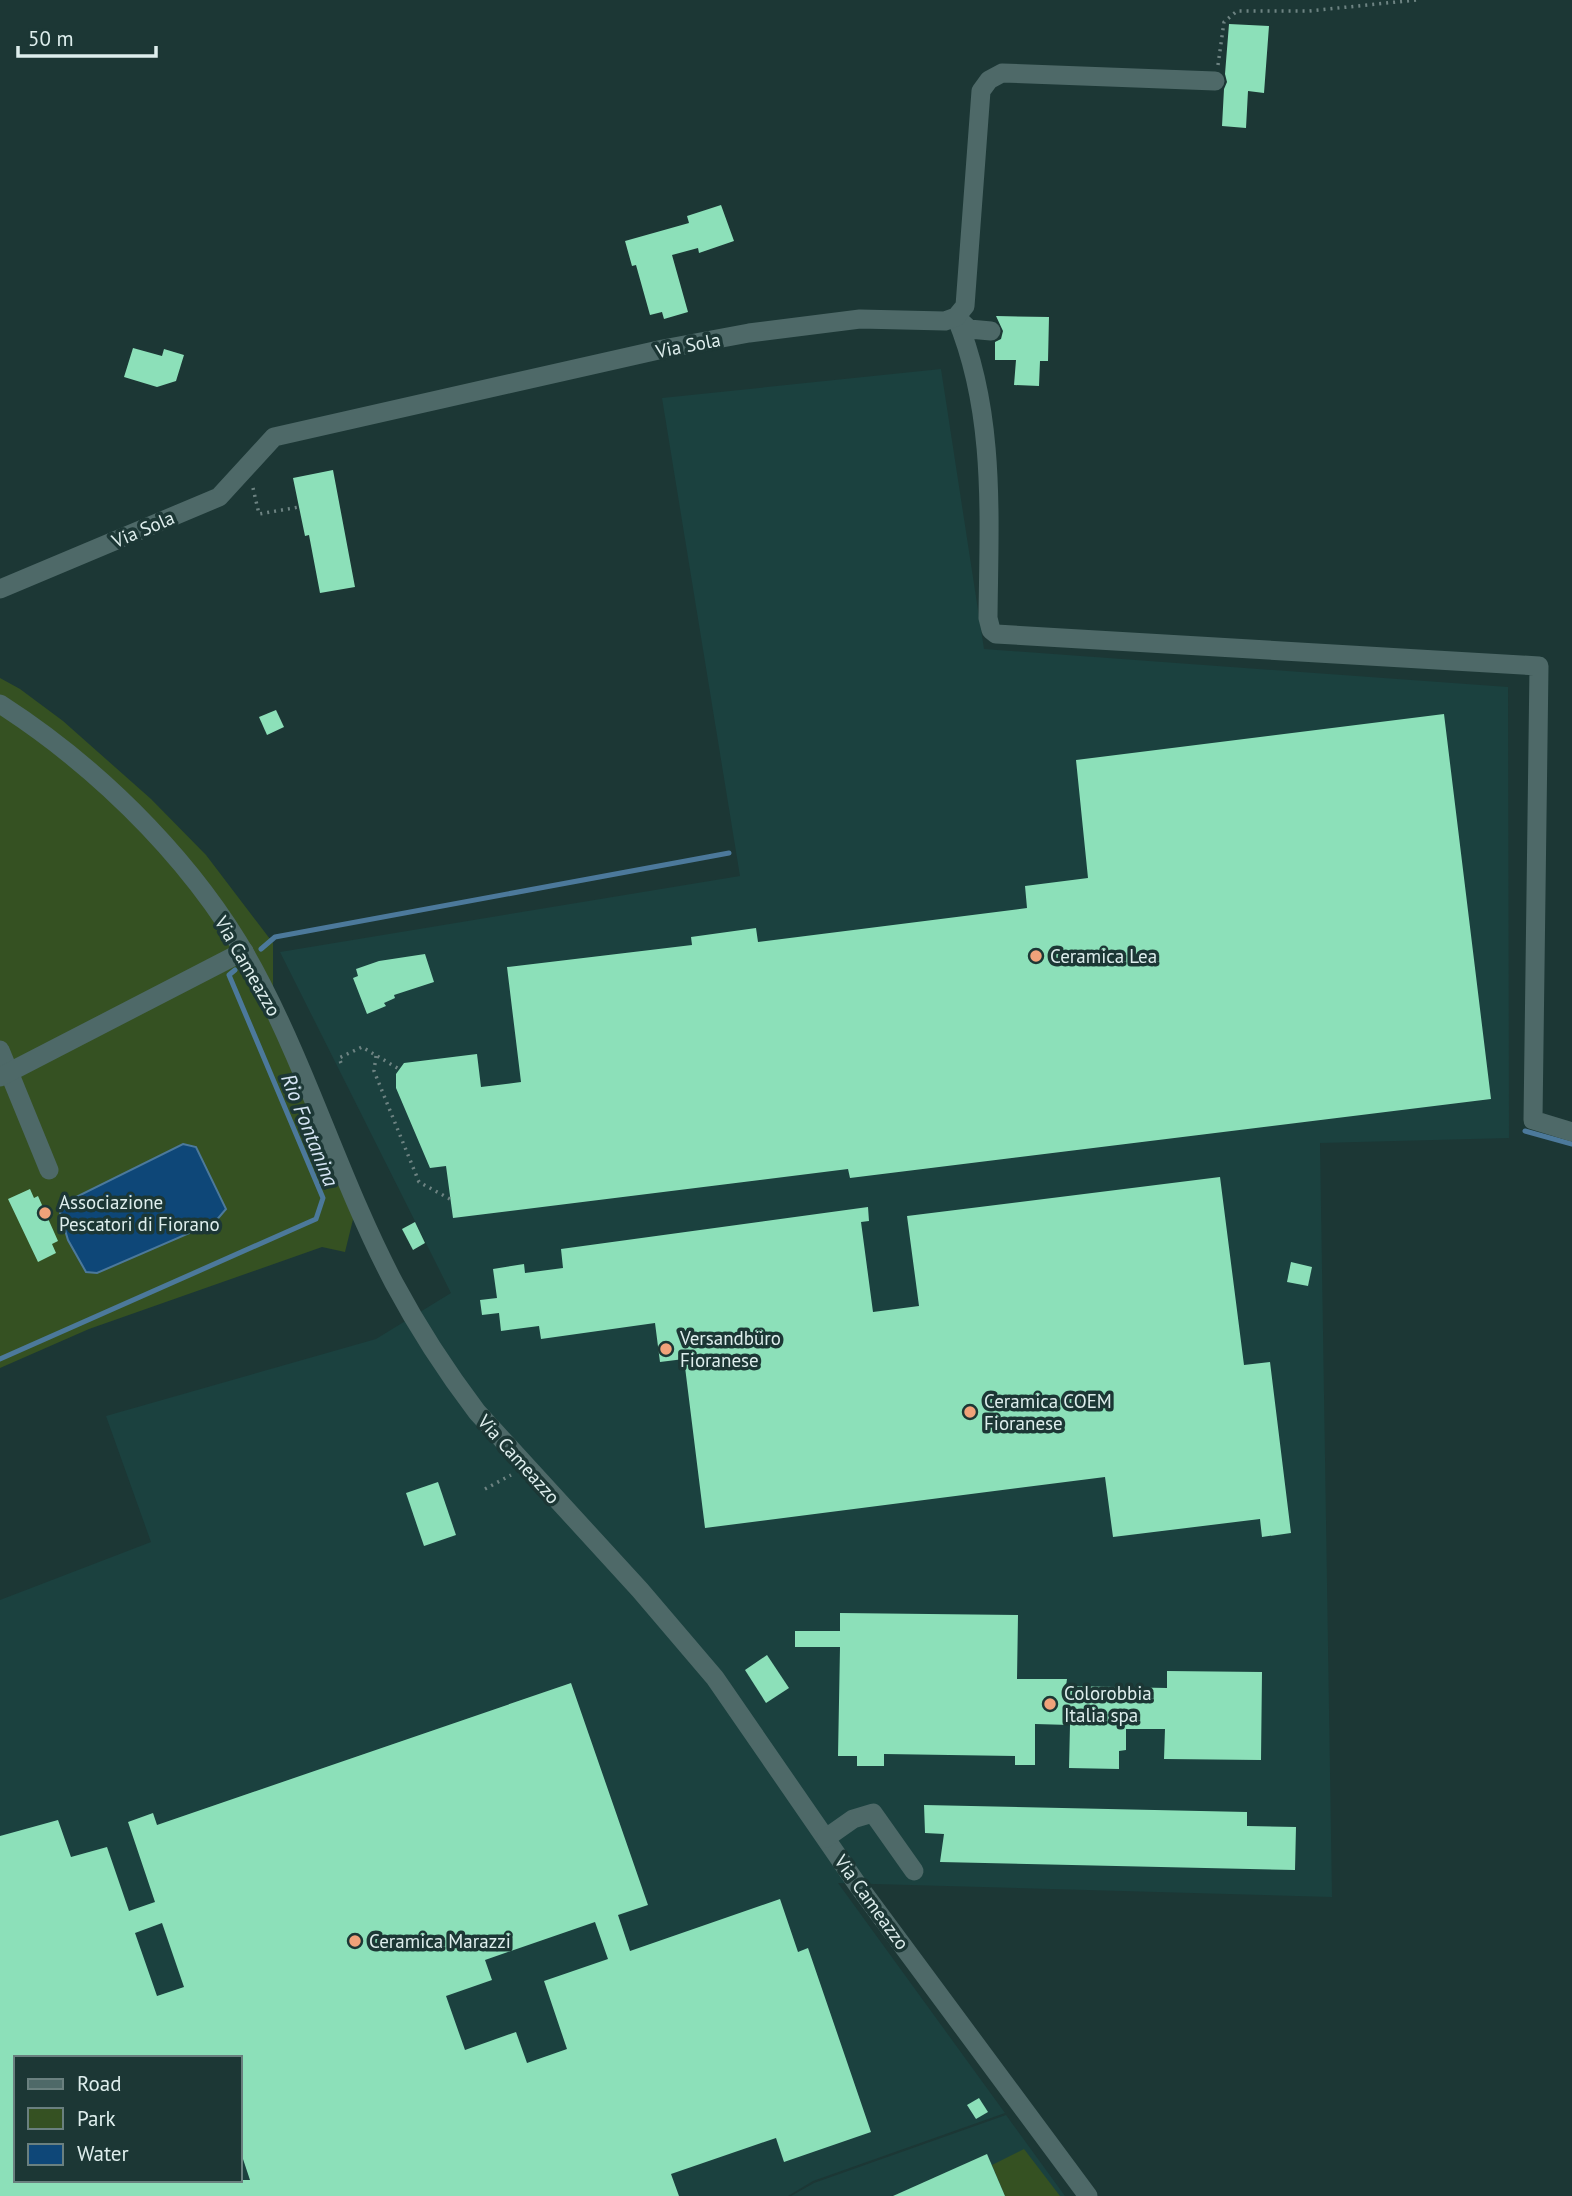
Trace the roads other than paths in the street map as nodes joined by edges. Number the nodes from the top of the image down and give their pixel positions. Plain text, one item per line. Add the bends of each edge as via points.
1 (1215, 81) road end
2 (956, 317) junction
3 (991, 331) dead end
4 (0, 589) edge
5 (0, 704) edge
6 (244, 951) junction
7 (0, 1050) edge
8 (5, 1074) edge
9 (1572, 1132) edge
10 (49, 1170) dead end
11 (826, 1838) junction
12 (915, 1871) dead end
13 (1088, 2196) edge

1 - 2 street via 1002,73 989,80 981,91 965,306
2 - 3 street via 969,329
2 - 4 street, Via Sola via 945,321 860,319 749,333 274,437 219,497
2 - 9 street via 984,415 989,474 988,618 996,634 1539,666 1533,1120
5 - 6 street, Via Cameazzo via 55,742 135,811
6 - 8 street
6 - 11 street, Via Cameazzo via 293,1050 390,1274 454,1383 715,1678
7 - 8 street
8 - 10 street
11 - 12 street via 853,1819 873,1813
11 - 13 street, Via Cameazzo

